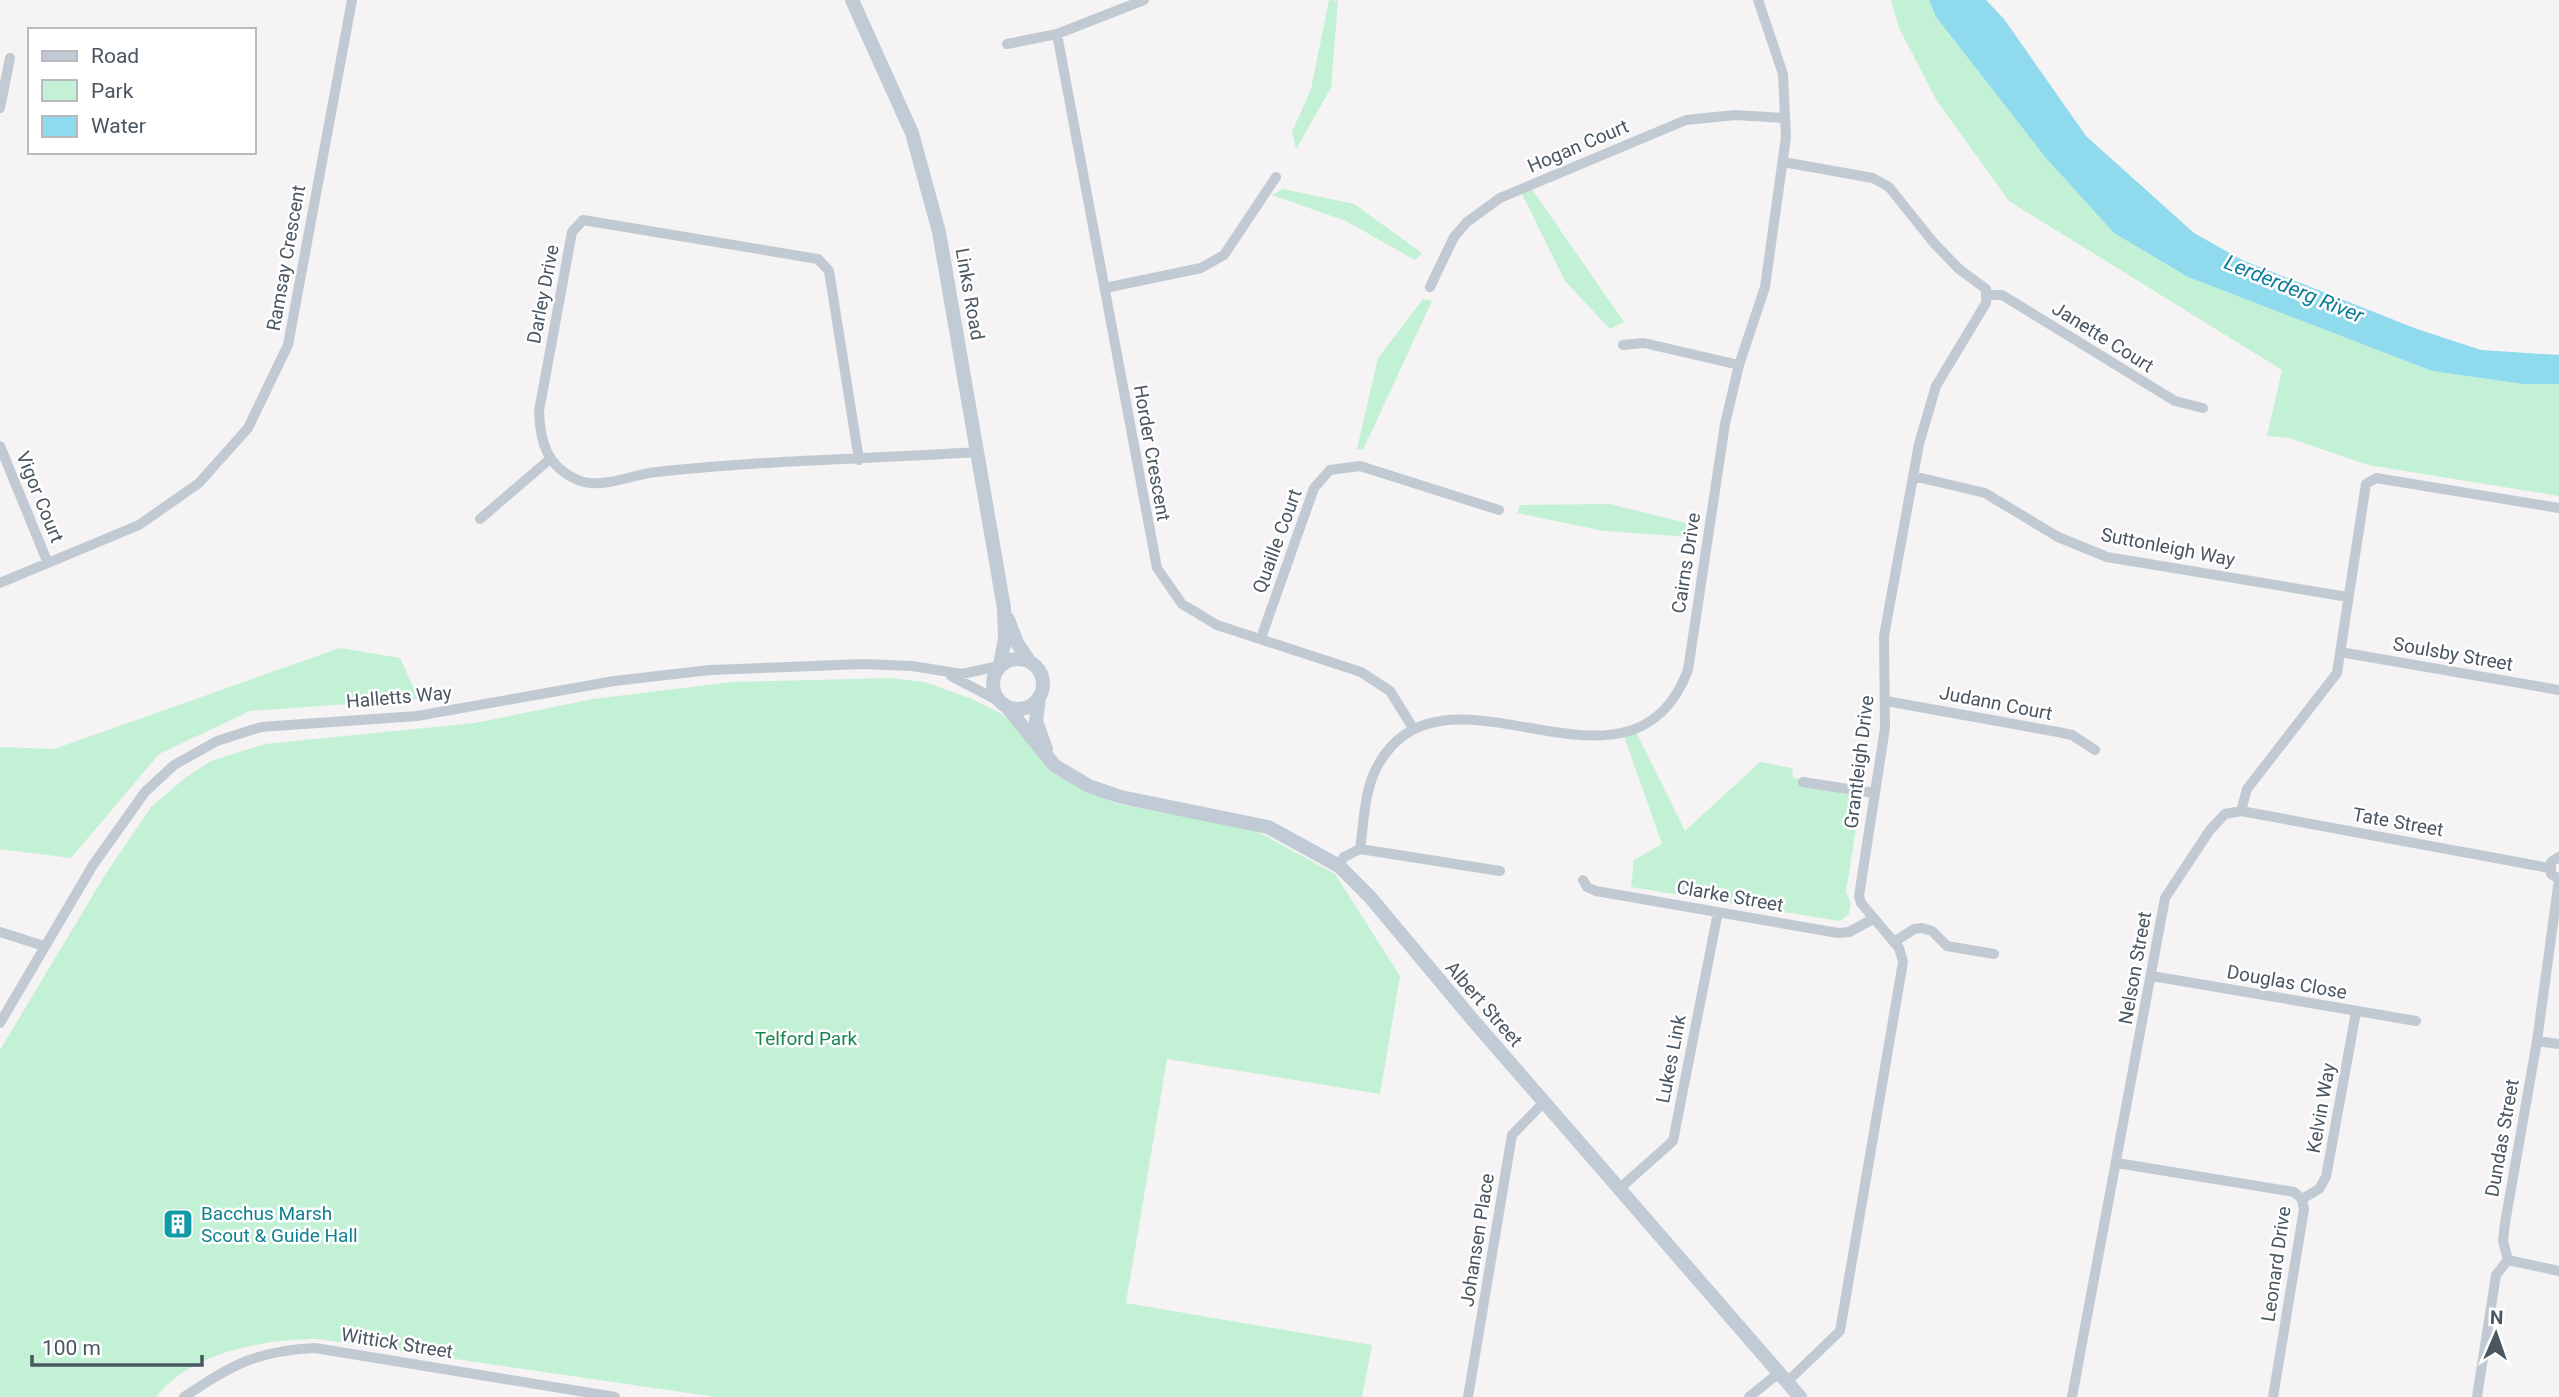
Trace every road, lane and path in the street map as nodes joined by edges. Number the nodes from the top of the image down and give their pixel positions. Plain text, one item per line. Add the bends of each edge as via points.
1 (352, 0) edge
2 (852, 0) edge
3 (1143, 0) edge
4 (1758, 0) edge
5 (1057, 34) junction
6 (1007, 44) dead end
7 (10, 58) dead end
8 (0, 108) edge
9 (1784, 118) junction
10 (1783, 162) junction
11 (1276, 177) dead end
12 (1430, 287) dead end
13 (1105, 288) junction
14 (1986, 295) junction
15 (1623, 345) dead end
16 (1739, 365) junction
17 (2203, 408) dead end
18 (0, 446) edge
19 (977, 452) junction
20 (550, 459) junction
21 (859, 460) junction
22 (1913, 476) junction
23 (2559, 508) edge
24 (1500, 510) dead end
25 (480, 519) dead end
26 (47, 561) junction
27 (0, 583) edge
28 (2348, 597) junction
29 (1004, 608) junction
30 (1261, 638) junction
31 (2340, 652) junction
32 (1029, 661) junction
33 (1000, 665) junction
34 (944, 673) junction
35 (2559, 690) edge
36 (1039, 698) junction
37 (1886, 701) junction
38 (1003, 704) junction
39 (1413, 729) junction
40 (2095, 750) dead end
41 (1055, 765) junction
42 (1803, 782) dead end
43 (1874, 793) junction
44 (2241, 811) junction
45 (1360, 849) junction
46 (2559, 857) edge
47 (1339, 866) junction
48 (2549, 868) junction
49 (1500, 871) dead end
50 (2559, 879) edge
51 (1583, 880) dead end
52 (1718, 912) junction
53 (1873, 919) junction
54 (0, 932) edge
55 (1894, 942) junction
56 (44, 946) junction
57 (1994, 954) dead end
58 (2152, 976) junction
59 (2356, 1012) junction
60 (2416, 1021) dead end
61 (0, 1023) edge
62 (2537, 1041) junction
63 (2559, 1044) edge
64 (1544, 1102) junction
65 (2117, 1163) junction
66 (1619, 1189) junction
67 (2302, 1199) junction
68 (2508, 1260) junction
69 (2559, 1271) edge
70 (1783, 1378) junction
71 (184, 1397) edge
72 (615, 1397) edge
73 (1468, 1397) edge
74 (1749, 1397) edge
75 (1800, 1397) edge
76 (2072, 1397) edge
77 (2273, 1397) edge
78 (2477, 1397) edge

1 - 26 street, Ramsay Crescent via 288,345 248,428 199,483 139,524
2 - 19 street, Links Road via 912,133 939,232
3 - 5 street
4 - 9 street, Cairns Drive via 1779,56
5 - 6 street
5 - 13 street, Horder Crescent
7 - 8 street
9 - 10 street, Cairns Drive
9 - 12 street, Hogan Court via 1735,114 1686,120 1500,198 1454,237
10 - 14 street via 1873,178 1889,187 1933,242 1986,289
10 - 16 street, Cairns Drive via 1765,287
11 - 13 street via 1224,255 1201,268
13 - 30 street, Horder Crescent via 1157,568 1190,610 1217,625
14 - 17 street, Janette Court via 2002,296 2175,401
14 - 22 street, Grantleigh Drive via 1986,303 1936,386
15 - 16 street via 1644,343
16 - 39 street, Cairns Drive via 1725,424 1688,670 1671,701 1655,717 1611,737 1589,738 1465,719
18 - 26 street, Vigor Court
19 - 21 street
19 - 29 street, Links Road
20 - 21 street via 580,481 608,482 655,472
20 - 21 street, Darley Drive via 540,440 539,411 572,232 583,220 818,259 829,271
20 - 25 street
22 - 28 street, Suttonleigh Way via 1985,493 2058,537 2107,557
22 - 37 street, Grantleigh Drive via 1884,636
23 - 28 street via 2370,480 2363,489
24 - 30 street, Quaille Court via 1360,466 1330,470 1314,488
26 - 27 street, Ramsay Crescent
28 - 31 street
29 - 32 street, Links Road
29 - 33 street, Links Road
30 - 39 street, Horder Crescent via 1361,672 1390,691
31 - 35 street, Soulsby Street
31 - 44 street via 2335,677 2247,789
32 - 33 street via 1012,659
32 - 36 street via 1043,680
33 - 34 street, Halletts Way via 978,672
33 - 38 street via 992,685
34 - 38 street, Halletts Way
34 - 56 street, Halletts Way via 863,664 710,670 614,681 417,716 261,727 217,741 174,765 145,792
36 - 38 street via 1024,708
36 - 41 street via 1036,721
37 - 40 street, Judann Court via 2065,734
37 - 43 street, Grantleigh Drive
38 - 41 street, Albert Street
39 - 45 street, Cairns Drive via 1377,766 1369,787
41 - 47 street, Albert Street via 1089,786 1121,797 1268,827
42 - 43 street
43 - 53 street, Grantleigh Drive via 1859,896
44 - 48 street, Tate Street
44 - 58 street, Nelson Street via 2225,814 2210,830 2167,894
45 - 47 street via 1344,857
45 - 49 street
46 - 48 street
47 - 64 street, Albert Street
48 - 50 street
50 - 62 street, Dundas Street
51 - 52 street, Clarke Street via 1596,891
52 - 53 street, Clarke Street via 1843,933
52 - 66 street, Lukes Link via 1673,1141
53 - 55 street, Grantleigh Drive
54 - 56 street
55 - 57 street via 1922,928 1947,946
55 - 70 street via 1903,961 1840,1331
56 - 61 street, Halletts Way
58 - 59 street, Douglas Close
58 - 65 street, Nelson Street
59 - 60 street, Douglas Close
59 - 67 street, Kelvin Way via 2326,1177 2319,1189
62 - 63 street
62 - 68 street, Dundas Street via 2505,1223
64 - 66 street, Albert Street
64 - 73 street, Johansen Place via 1512,1135
65 - 67 street, Leonard Drive via 2294,1192
65 - 76 street, Nelson Street
66 - 70 street, Albert Street
67 - 77 street, Leonard Drive
68 - 69 street
68 - 78 street via 2496,1275
70 - 74 street
70 - 75 street, Albert Street
71 - 72 street, Wittick Street via 234,1364 284,1349 315,1348

